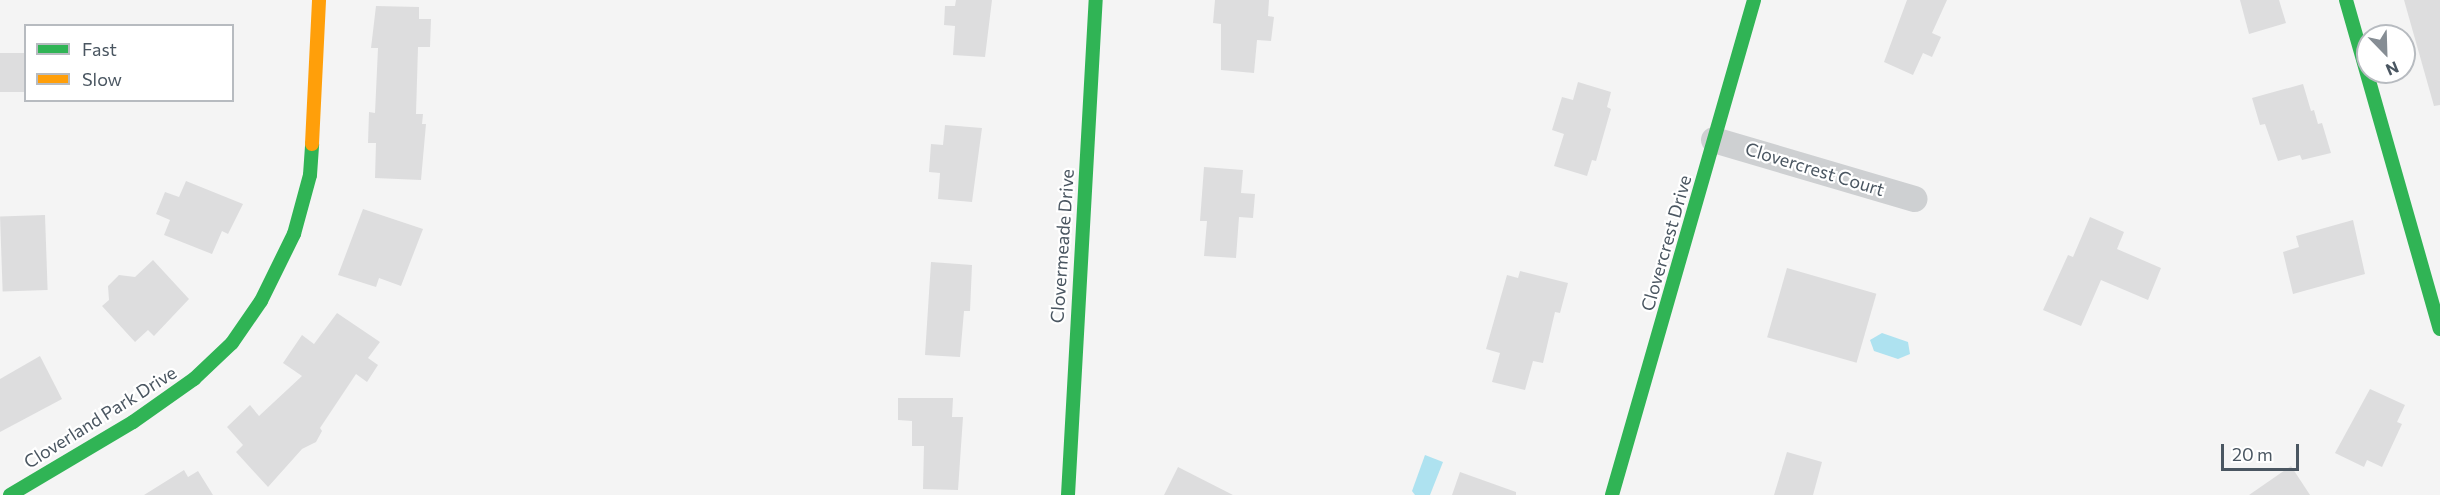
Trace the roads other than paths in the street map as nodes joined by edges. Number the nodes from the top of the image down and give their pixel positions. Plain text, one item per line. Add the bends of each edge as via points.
1 (319, 0) edge
2 (1096, 0) edge
3 (1754, 0) edge
4 (2346, 0) edge
5 (1714, 140) junction
6 (1915, 199) dead end
7 (2440, 329) edge
8 (10, 495) edge
9 (1068, 495) edge
10 (1612, 495) edge

1 - 8 street, Cloverland Park Drive via 310,175 294,234 261,301 232,343 194,379 133,422
2 - 9 street, Clovermeade Drive
3 - 5 street, Clovercrest Drive
4 - 7 street
5 - 6 street, Clovercrest Court
5 - 10 street, Clovercrest Drive

